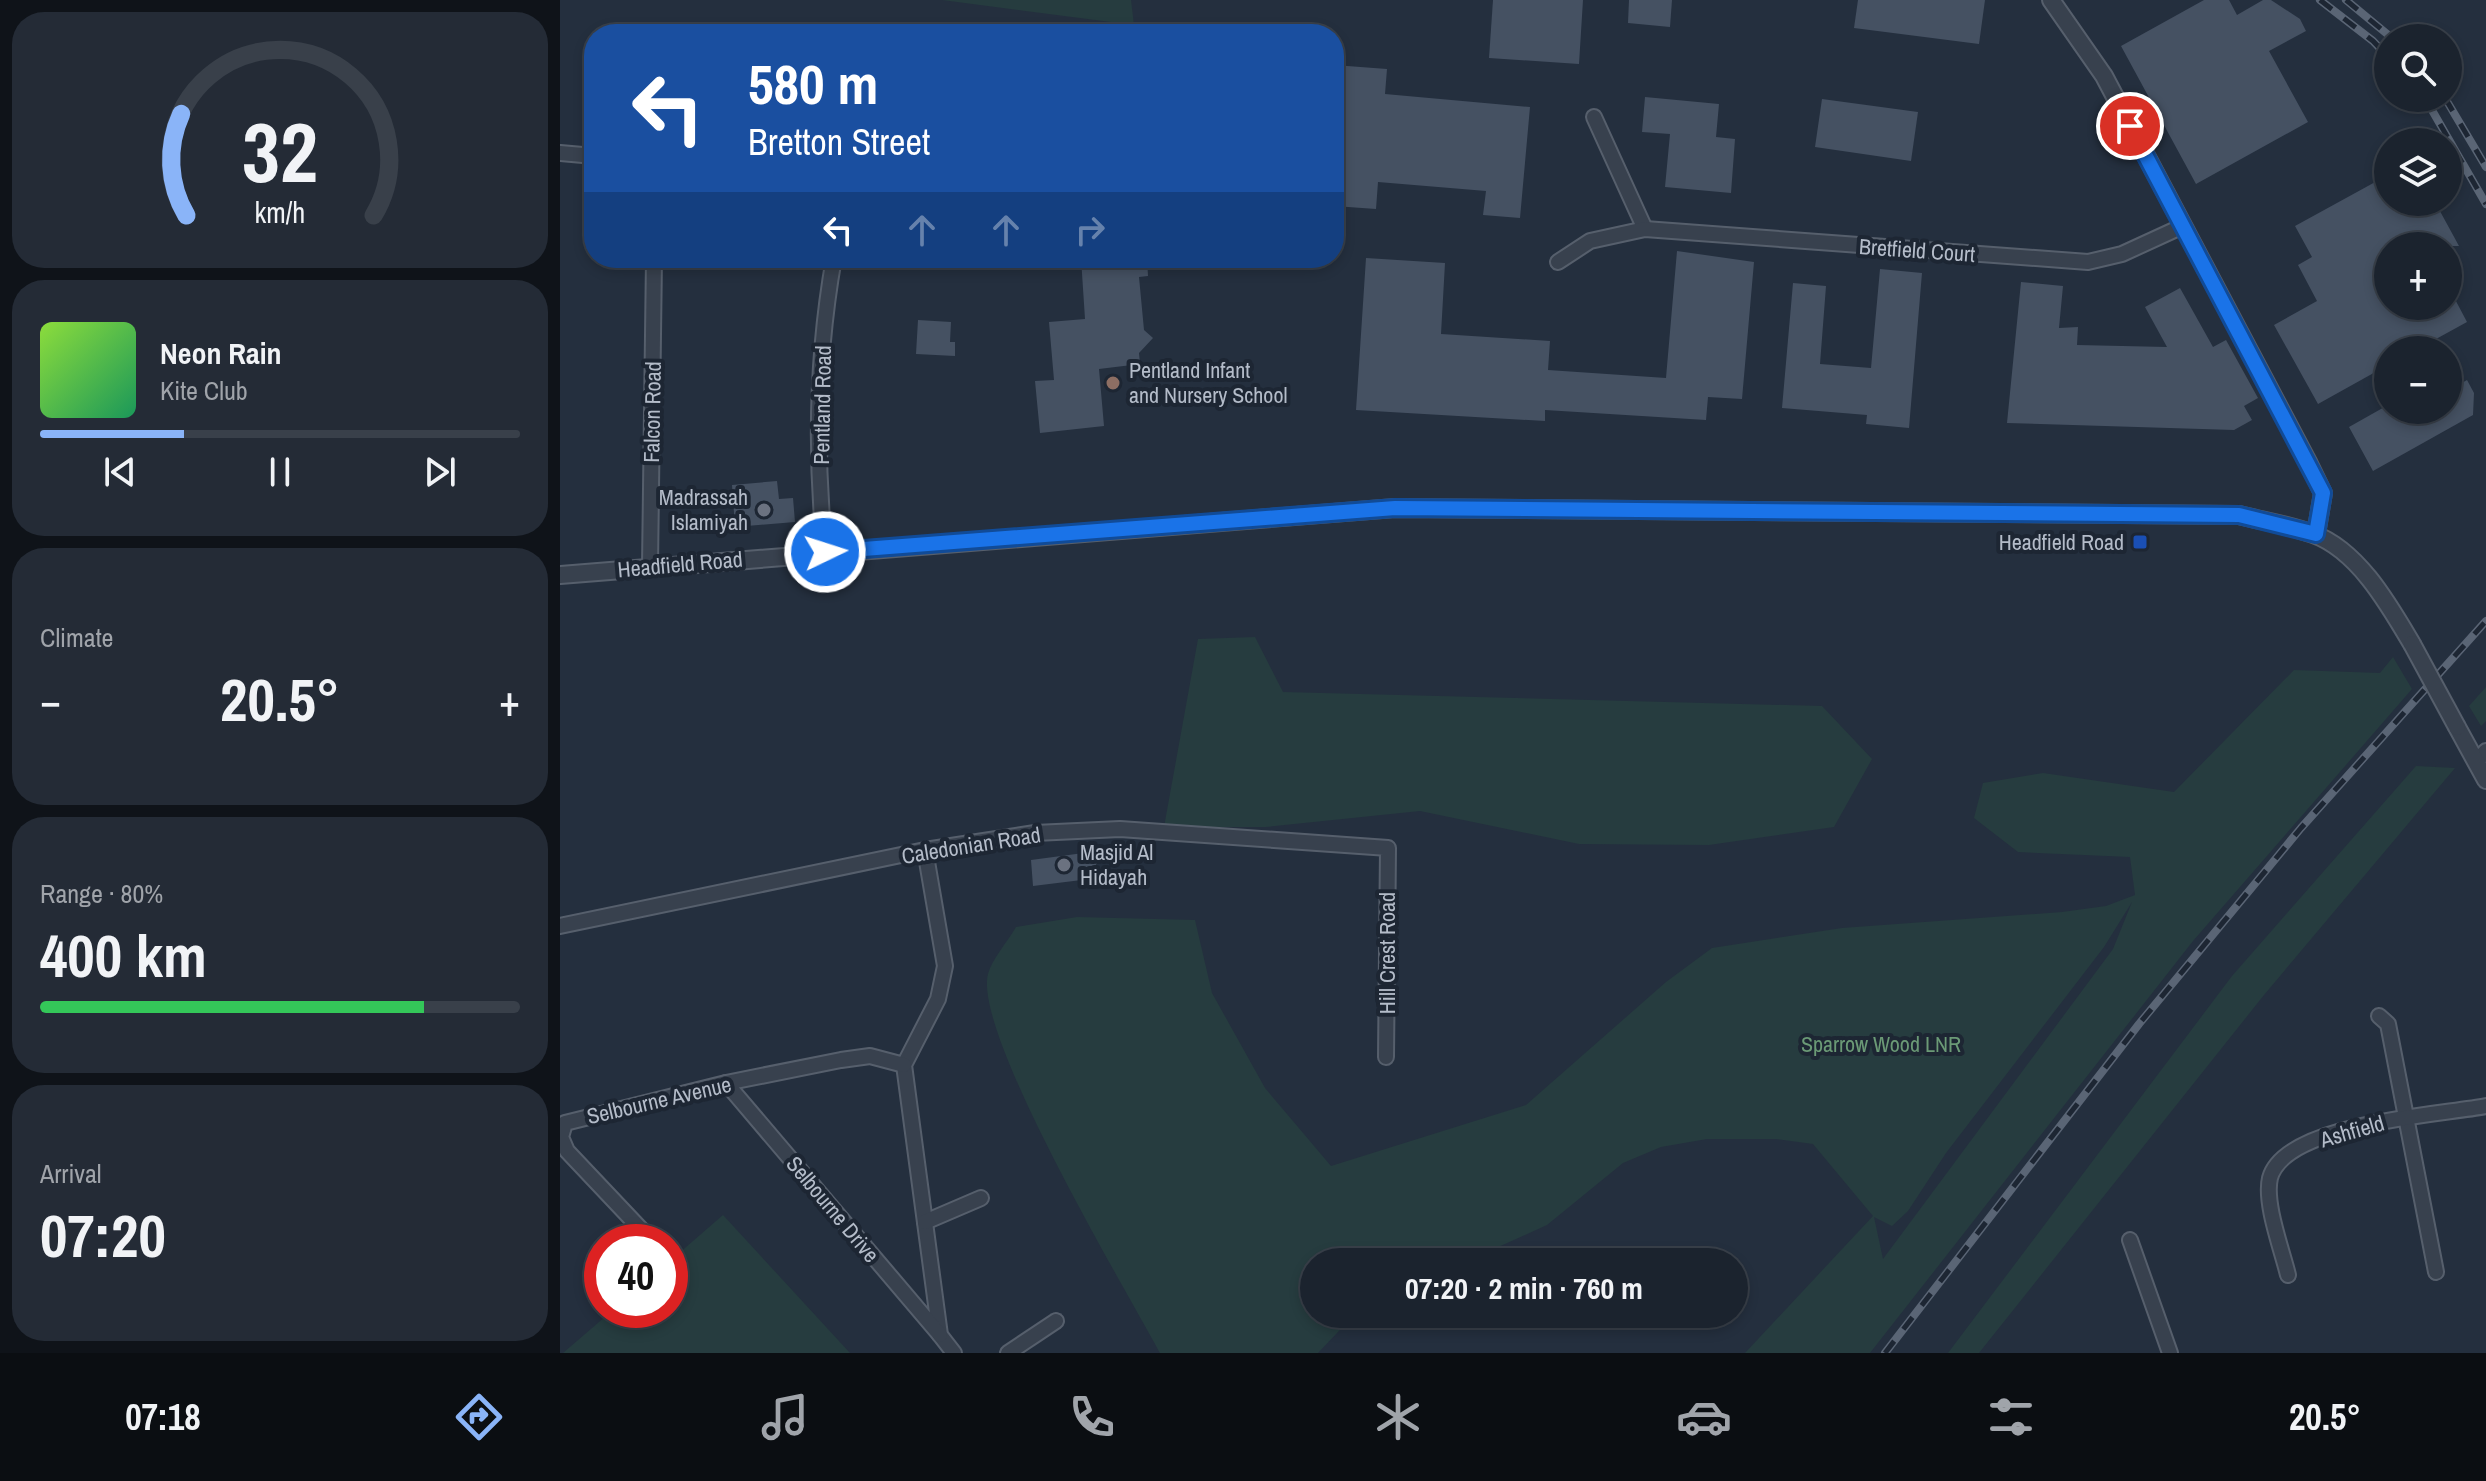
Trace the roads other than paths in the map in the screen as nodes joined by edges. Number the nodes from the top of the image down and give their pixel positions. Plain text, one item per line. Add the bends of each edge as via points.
1 (2051, 0) edge
2 (1594, 117) dead end
3 (560, 153) edge
4 (584, 155) edge
5 (2183, 226) junction
6 (1645, 229) junction
7 (1558, 262) dead end
8 (654, 268) edge
9 (832, 268) edge
10 (2316, 534) junction
11 (825, 552) junction
12 (650, 566) junction
13 (560, 575) edge
14 (2481, 756) edge
15 (2486, 780) edge
16 (1388, 848) joint
17 (925, 850) junction
18 (560, 926) edge
19 (2379, 1016) dead end
20 (1386, 1057) dead end
21 (904, 1065) junction
22 (726, 1083) junction
23 (2486, 1106) edge
24 (2404, 1118) junction
25 (981, 1198) dead end
26 (925, 1222) junction
27 (636, 1224) edge
28 (2130, 1240) dead end
29 (2436, 1272) dead end
30 (2288, 1275) dead end
31 (1056, 1321) dead end
32 (940, 1335) junction
33 (954, 1353) edge
34 (1008, 1353) edge
35 (2170, 1353) edge

1 - 5 street via 2104,76
2 - 6 street
3 - 4 street
5 - 6 street, Bretfield Court via 2122,254 2088,262
5 - 10 street via 2323,493
6 - 7 street, Bretfield Court via 1590,241
8 - 12 street, Falcon Road
9 - 11 street, Pentland Road via 821,375
10 - 11 street, Headfield Road via 2239,515 1395,508
10 - 14 street, Headfield Road, bridge via 2379,589 2457,727
11 - 12 street, Headfield Road
12 - 13 street, Headfield Road
14 - 15 street, Headfield Road
16 - 17 street, Caledonian Road via 1120,829 1035,833
16 - 20 street, Hill Crest Road
17 - 18 street, Caledonian Road
17 - 21 street via 945,966 938,999
19 - 24 street, Ashfield via 2388,1024
21 - 22 street, Selbourne Avenue via 870,1056
21 - 26 street
22 - 27 street, Selbourne Avenue via 565,1123 561,1137 567,1151
22 - 32 street, Selbourne Drive
23 - 24 street, Ashfield
24 - 29 street, Ashfield
24 - 30 street, Ashfield via 2370,1122 2316,1139 2283,1159 2270,1178 2272,1212
25 - 26 street
26 - 32 street
28 - 35 street
31 - 34 street
32 - 33 street, Selbourne Drive

